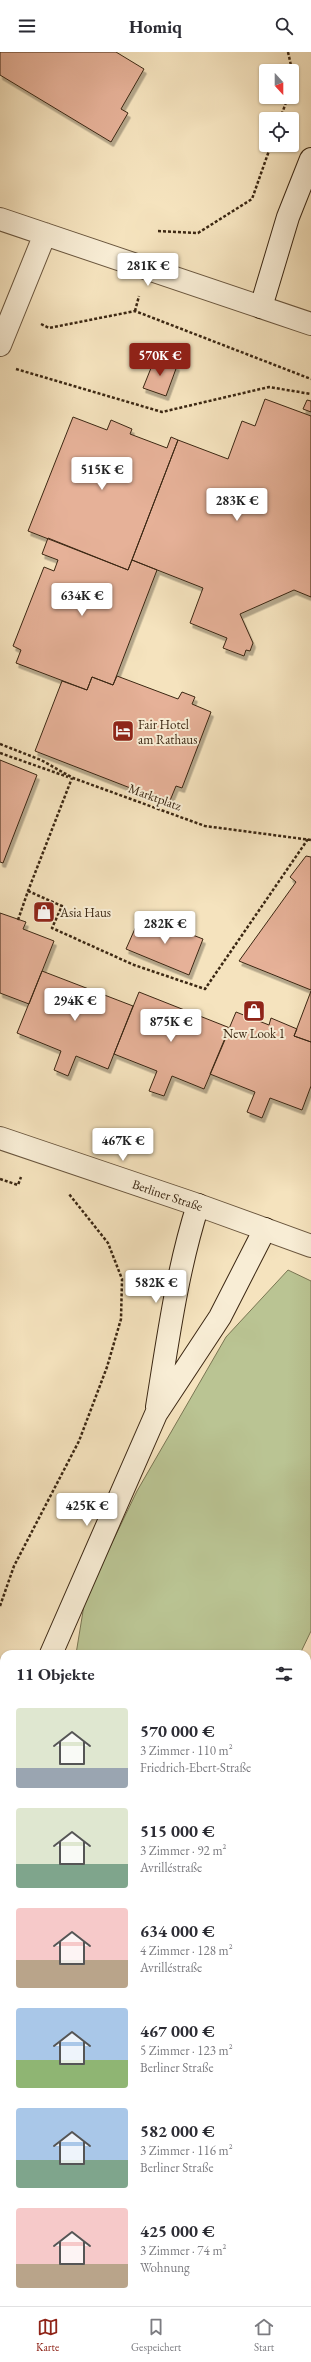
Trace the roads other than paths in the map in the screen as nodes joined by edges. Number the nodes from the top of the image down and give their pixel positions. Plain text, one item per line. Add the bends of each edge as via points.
1 (311, 159) edge
2 (0, 219) edge
3 (45, 234) junction
4 (261, 307) junction
5 (311, 324) edge
6 (0, 345) edge
7 (0, 1138) edge
8 (198, 1205) junction
9 (264, 1229) junction
10 (311, 1246) edge
11 (156, 1414) junction
12 (54, 1650) edge

1 - 4 main road via 288,217
2 - 3 main road
3 - 4 main road
3 - 6 main road
4 - 5 main road
7 - 8 main road, Berliner Straße
8 - 9 main road, Berliner Straße
8 - 11 main road via 186,1241 174,1298
9 - 10 main road, Berliner Straße
9 - 11 main road via 220,1317
11 - 12 main road

